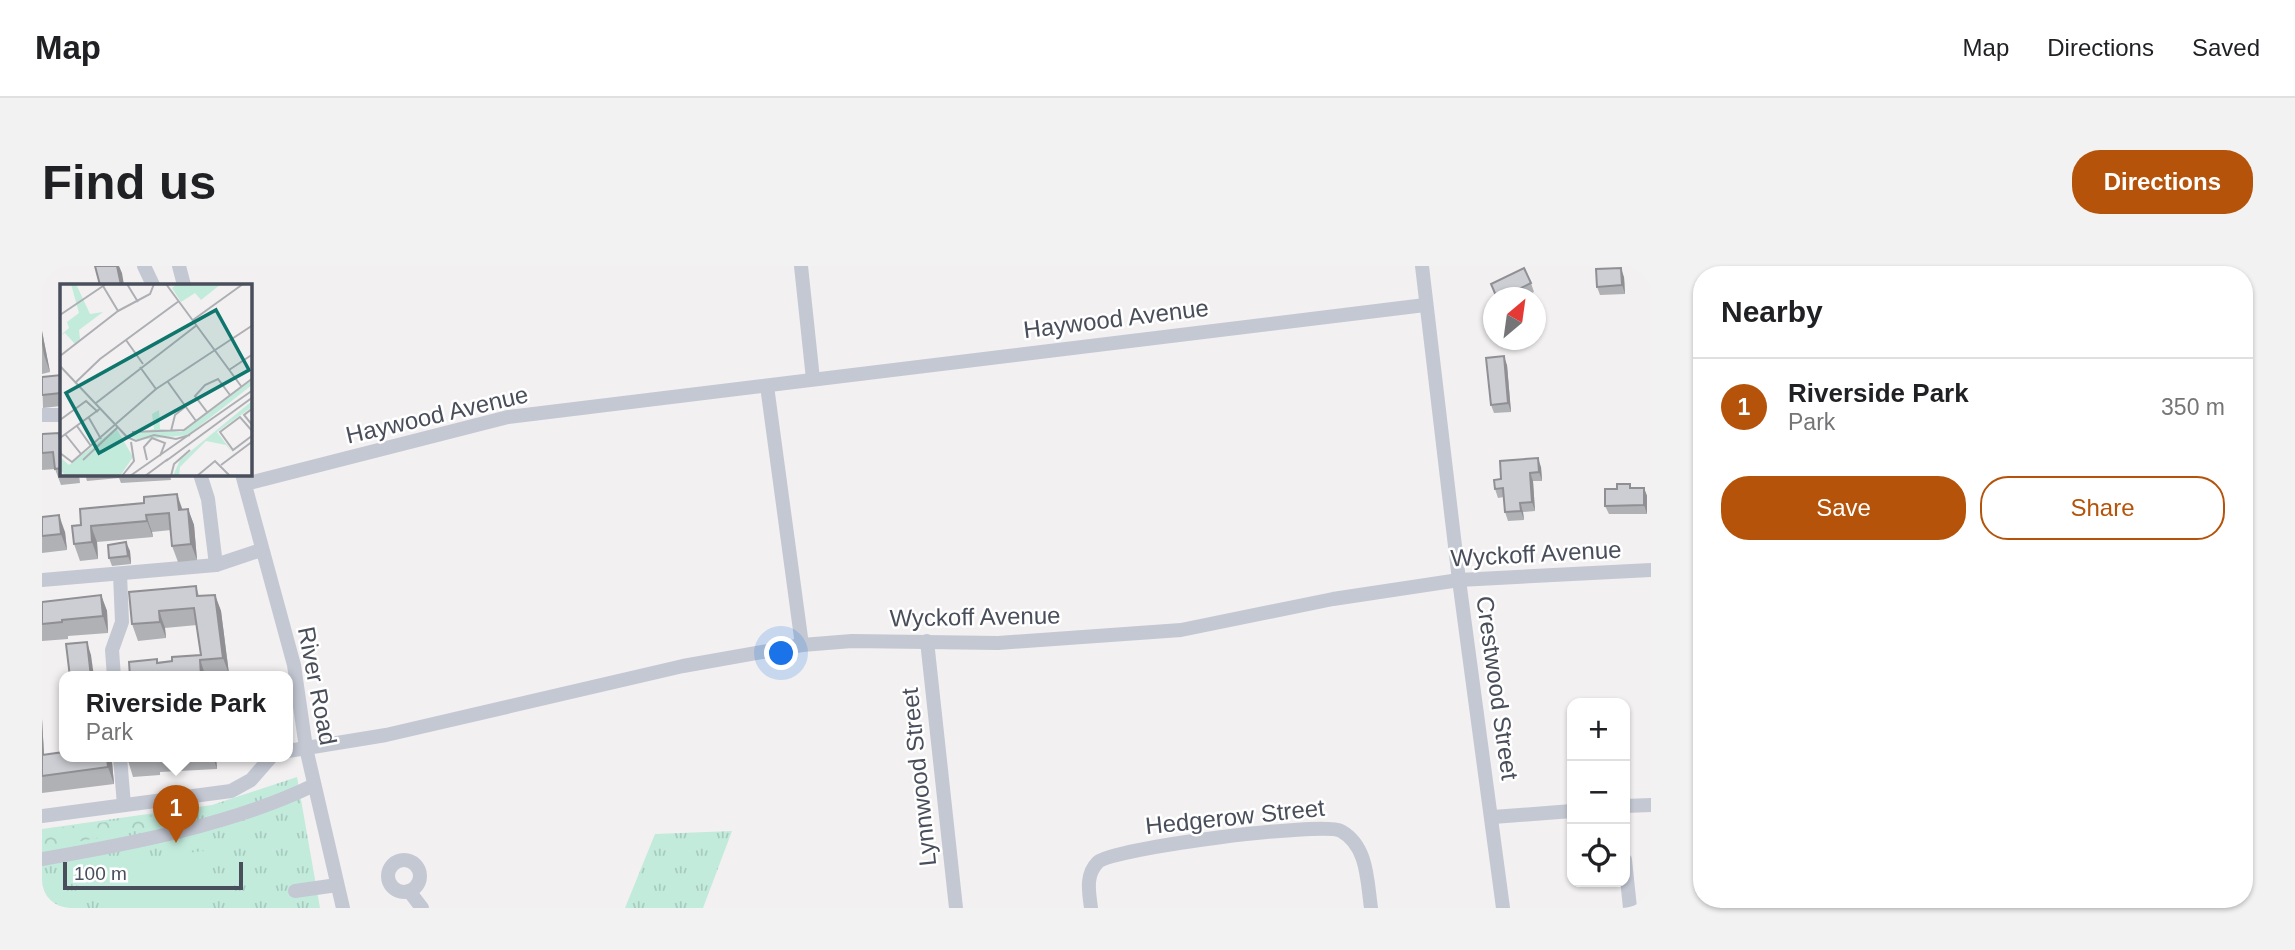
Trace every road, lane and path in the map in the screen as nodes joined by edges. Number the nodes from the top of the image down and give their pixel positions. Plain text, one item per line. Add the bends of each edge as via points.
1 (144, 266) edge
2 (179, 266) edge
3 (801, 266) edge
4 (1422, 266) edge
5 (153, 284) edge
6 (184, 284) edge
7 (1425, 305) junction
8 (813, 379) junction
9 (766, 387) junction
10 (42, 415) edge
11 (60, 415) edge
12 (201, 476) edge
13 (244, 479) edge
14 (261, 550) junction
15 (216, 565) junction
16 (1651, 570) edge
17 (120, 574) junction
18 (42, 580) edge
19 (1459, 580) junction
20 (927, 641) junction
21 (802, 645) junction
22 (114, 671) edge
23 (306, 748) junction
24 (293, 750) edge
25 (120, 762) edge
26 (267, 762) edge
27 (314, 785) junction
28 (124, 805) junction
29 (1651, 805) edge
30 (1630, 806) edge
31 (1567, 811) edge
32 (42, 816) edge
33 (1493, 817) junction
34 (42, 859) edge
35 (337, 885) junction
36 (1628, 887) edge
37 (295, 891) dead end
38 (409, 891) dead end
39 (343, 908) edge
40 (422, 908) edge
41 (956, 908) edge
42 (1091, 908) edge
43 (1371, 908) edge
44 (1503, 908) edge
45 (1630, 908) edge

1 - 5 street
2 - 6 street
3 - 8 street
4 - 7 street, Crestwood Street
7 - 8 street, Haywood Avenue
7 - 19 street, Crestwood Street
8 - 9 street, Haywood Avenue
9 - 13 street, Haywood Avenue via 508,417
9 - 21 street
10 - 11 street
12 - 15 street
13 - 14 street, River Road
14 - 15 street
14 - 23 street, River Road via 294,666
15 - 17 street
16 - 19 street, Wyckoff Avenue
17 - 18 street
17 - 22 street via 122,622 112,650
19 - 20 street, Wyckoff Avenue via 1333,598 1181,630 1043,641
19 - 33 street, Crestwood Street
20 - 21 street, Wyckoff Avenue
20 - 41 street, Lynnwood Street
21 - 23 street, Wyckoff Avenue via 683,666 386,735
23 - 24 street, Wyckoff Avenue
23 - 27 street, River Road
25 - 28 street
26 - 28 street via 251,780 231,791
27 - 34 street via 283,806 116,847
27 - 35 street, River Road
28 - 32 street
29 - 30 street
31 - 33 street
33 - 44 street, Crestwood Street
35 - 37 street
35 - 39 street, River Road
36 - 45 street
38 - 40 street
42 - 43 street, Hedgerow Street via 1088,877 1099,862 1116,854 1318,828 1340,830 1357,844

